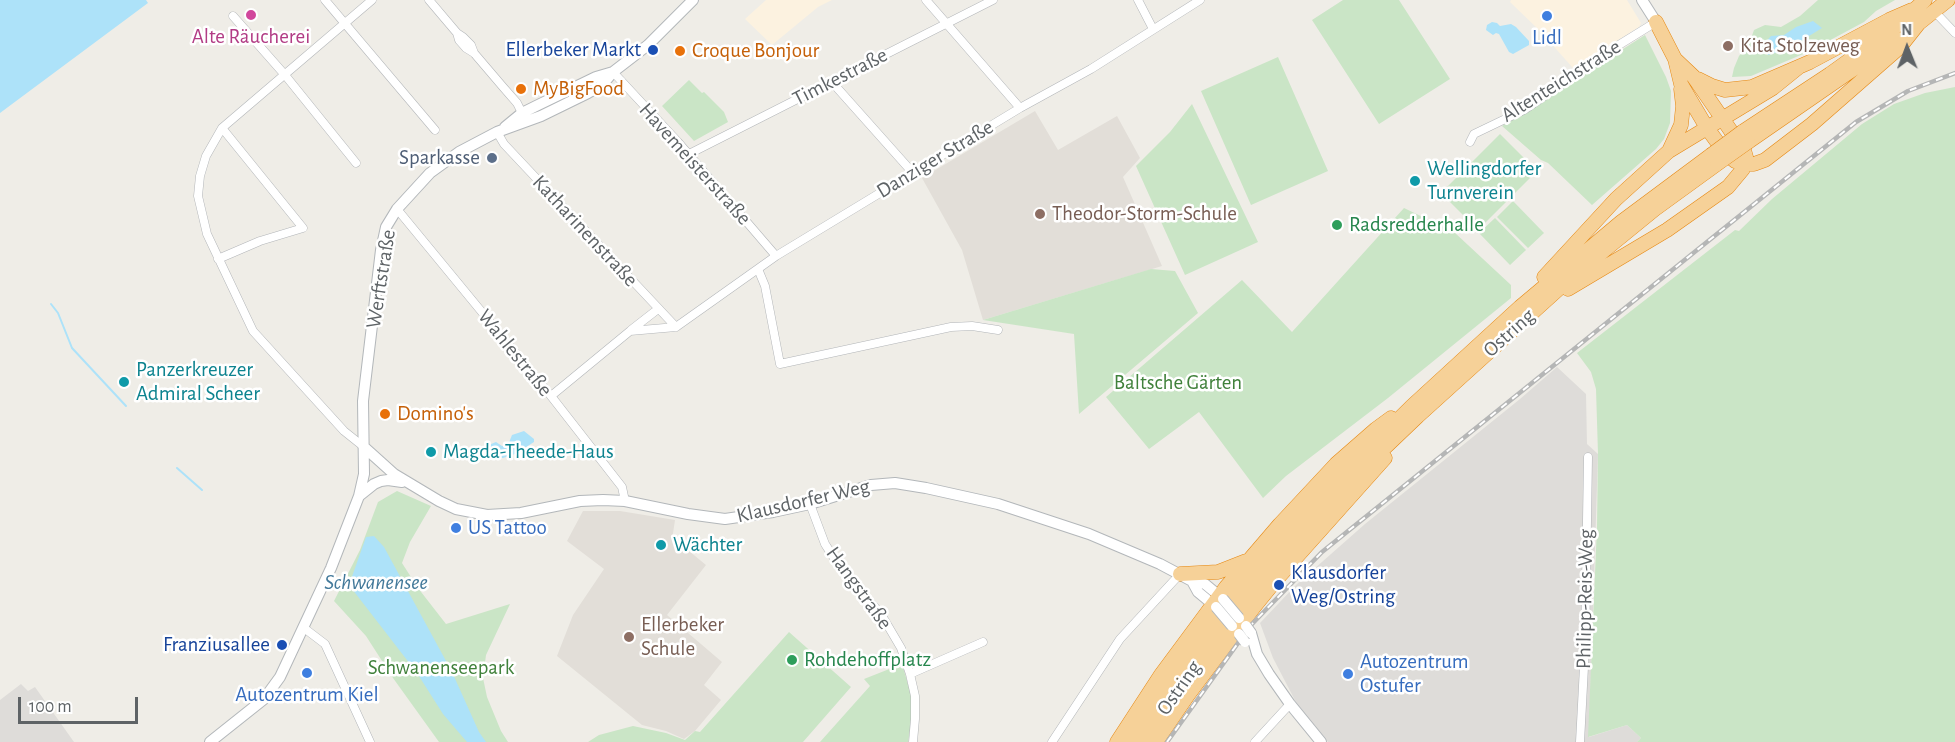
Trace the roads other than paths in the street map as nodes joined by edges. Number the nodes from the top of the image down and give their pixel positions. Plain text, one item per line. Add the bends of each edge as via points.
1 (325, 0) edge
2 (372, 0) edge
3 (429, 0) edge
4 (693, 0) edge
5 (926, 0) edge
6 (993, 0) edge
7 (1138, 0) edge
8 (1200, 0) edge
9 (1642, 0) edge
10 (1948, 0) edge
11 (1920, 3) edge
12 (1934, 11) junction
13 (233, 16) dead end
14 (345, 22) junction
15 (1656, 22) junction
16 (946, 23) junction
17 (1919, 23) junction
18 (1153, 30) junction
19 (1955, 33) edge
20 (1675, 59) junction
21 (1799, 67) junction
22 (613, 72) junction
23 (285, 75) junction
24 (1693, 76) junction
25 (831, 81) junction
26 (1681, 84) junction
27 (1020, 108) junction
28 (522, 113) junction
29 (1722, 118) junction
30 (222, 128) junction
31 (1707, 128) junction
32 (435, 130) dead end
33 (497, 132) junction
34 (1745, 137) junction
35 (1470, 142) dead end
36 (1669, 151) junction
37 (688, 154) junction
38 (1714, 159) junction
39 (356, 163) dead end
40 (1745, 164) junction
41 (913, 173) junction
42 (397, 209) junction
43 (776, 256) junction
44 (218, 259) junction
45 (758, 269) junction
46 (1547, 299) junction
47 (1520, 307) junction
48 (658, 309) junction
49 (676, 327) junction
50 (998, 330) dead end
51 (630, 331) junction
52 (551, 396) junction
53 (1415, 412) junction
54 (364, 447) junction
55 (1588, 457) dead end
56 (406, 483) junction
57 (359, 496) junction
58 (625, 501) junction
59 (810, 504) junction
60 (1250, 559) junction
61 (1186, 578) junction
62 (1218, 601) junction
63 (304, 628) junction
64 (1241, 629) junction
65 (983, 642) dead end
66 (910, 674) junction
67 (1290, 704) junction
68 (210, 742) edge
69 (370, 742) edge
70 (912, 742) edge
71 (1052, 742) edge
72 (1116, 742) edge
73 (1128, 742) edge
74 (1142, 742) edge
75 (1156, 742) edge
76 (1255, 742) edge
77 (1321, 742) edge
78 (1580, 742) edge

1 - 14 street
2 - 14 street
3 - 28 street via 471,45
4 - 22 main road via 648,45
5 - 16 street
6 - 16 street, Timkestraße
7 - 18 street
8 - 18 street, Danziger Straße
9 - 15 main road
10 - 12 highway, Ostring
11 - 21 highway
11 - 34 highway, Ostring via 1894,28
12 - 17 highway, Ostring
12 - 19 street
13 - 23 street
14 - 23 street
14 - 32 street
15 - 20 highway
15 - 35 street, Altenteichstraße via 1580,69 1524,110 1474,134
16 - 25 street, Timkestraße
16 - 27 street
17 - 34 highway, Ostring
17 - 40 highway via 1900,46 1812,124 1765,160
18 - 27 street, Danziger Straße
20 - 24 highway
20 - 26 highway
21 - 24 highway via 1735,90 1720,89
21 - 29 highway via 1773,88
22 - 28 main road via 596,76
22 - 33 main road via 588,93
22 - 37 street, Havemeisterstraße
23 - 30 street
23 - 39 street
24 - 29 highway
25 - 37 street, Timkestraße
25 - 41 street
26 - 31 highway
26 - 36 highway via 1682,118
27 - 41 street, Danziger Straße
28 - 33 main road
29 - 31 highway
29 - 40 highway via 1746,154
30 - 44 street, Klausdorfer Weg via 206,156 198,196
30 - 44 street via 303,228
31 - 36 highway
31 - 40 highway via 1726,154
33 - 42 main road via 444,161
33 - 48 street, Katharinenstraße
34 - 38 highway, Ostring, bridge
36 - 47 highway via 1592,223
37 - 43 street, Havemeisterstraße
38 - 46 highway, Ostring
38 - 47 highway, Ostring via 1621,222
40 - 46 highway via 1728,187 1667,230
41 - 43 street, Danziger Straße
42 - 52 street, Wahlestraße
42 - 54 main road, Werftstraße via 385,252
43 - 45 street, Danziger Straße
44 - 54 street, Klausdorfer Weg via 253,331 344,431
45 - 49 street, Danziger Straße
45 - 50 street via 780,364 951,327
46 - 53 highway, Ostring
47 - 53 highway, Ostring
48 - 49 street, Katharinenstraße
48 - 51 street
49 - 51 street
51 - 52 street
52 - 58 street, Wahlestraße via 622,487
53 - 60 highway via 1376,429 1336,464
53 - 64 highway via 1401,440 1276,580
53 - 73 highway, Ostring via 1323,494 1258,566
53 - 74 highway, Ostring via 1244,600
54 - 56 main road, Klausdorfer Weg
54 - 57 main road, Werftstraße
55 - 78 street, Philipp-Reis-Weg
56 - 57 main road, Klausdorfer Weg via 381,481
56 - 58 main road, Klausdorfer Weg via 456,509 487,514 521,513 580,501
57 - 63 main road, Werftstraße
58 - 59 main road, Klausdorfer Weg via 725,519
59 - 61 main road, Klausdorfer Weg via 871,485 895,483 946,492 1072,528 1116,544
59 - 66 street, Hangstraße via 825,543 843,572 881,614 901,648
60 - 61 highway via 1224,570
60 - 62 highway
61 - 62 main road, Klausdorfer Weg via 1205,584
61 - 71 street via 1120,639
62 - 64 main road, Klausdorfer Weg, bridge
62 - 72 highway via 1149,691
63 - 68 main road, Werftstraße via 269,694
63 - 69 street via 325,644
64 - 67 main road, Klausdorfer Weg
64 - 75 highway
65 - 66 street
66 - 70 street, Hangstraße via 915,696
67 - 76 street
67 - 77 main road, Klausdorfer Weg

